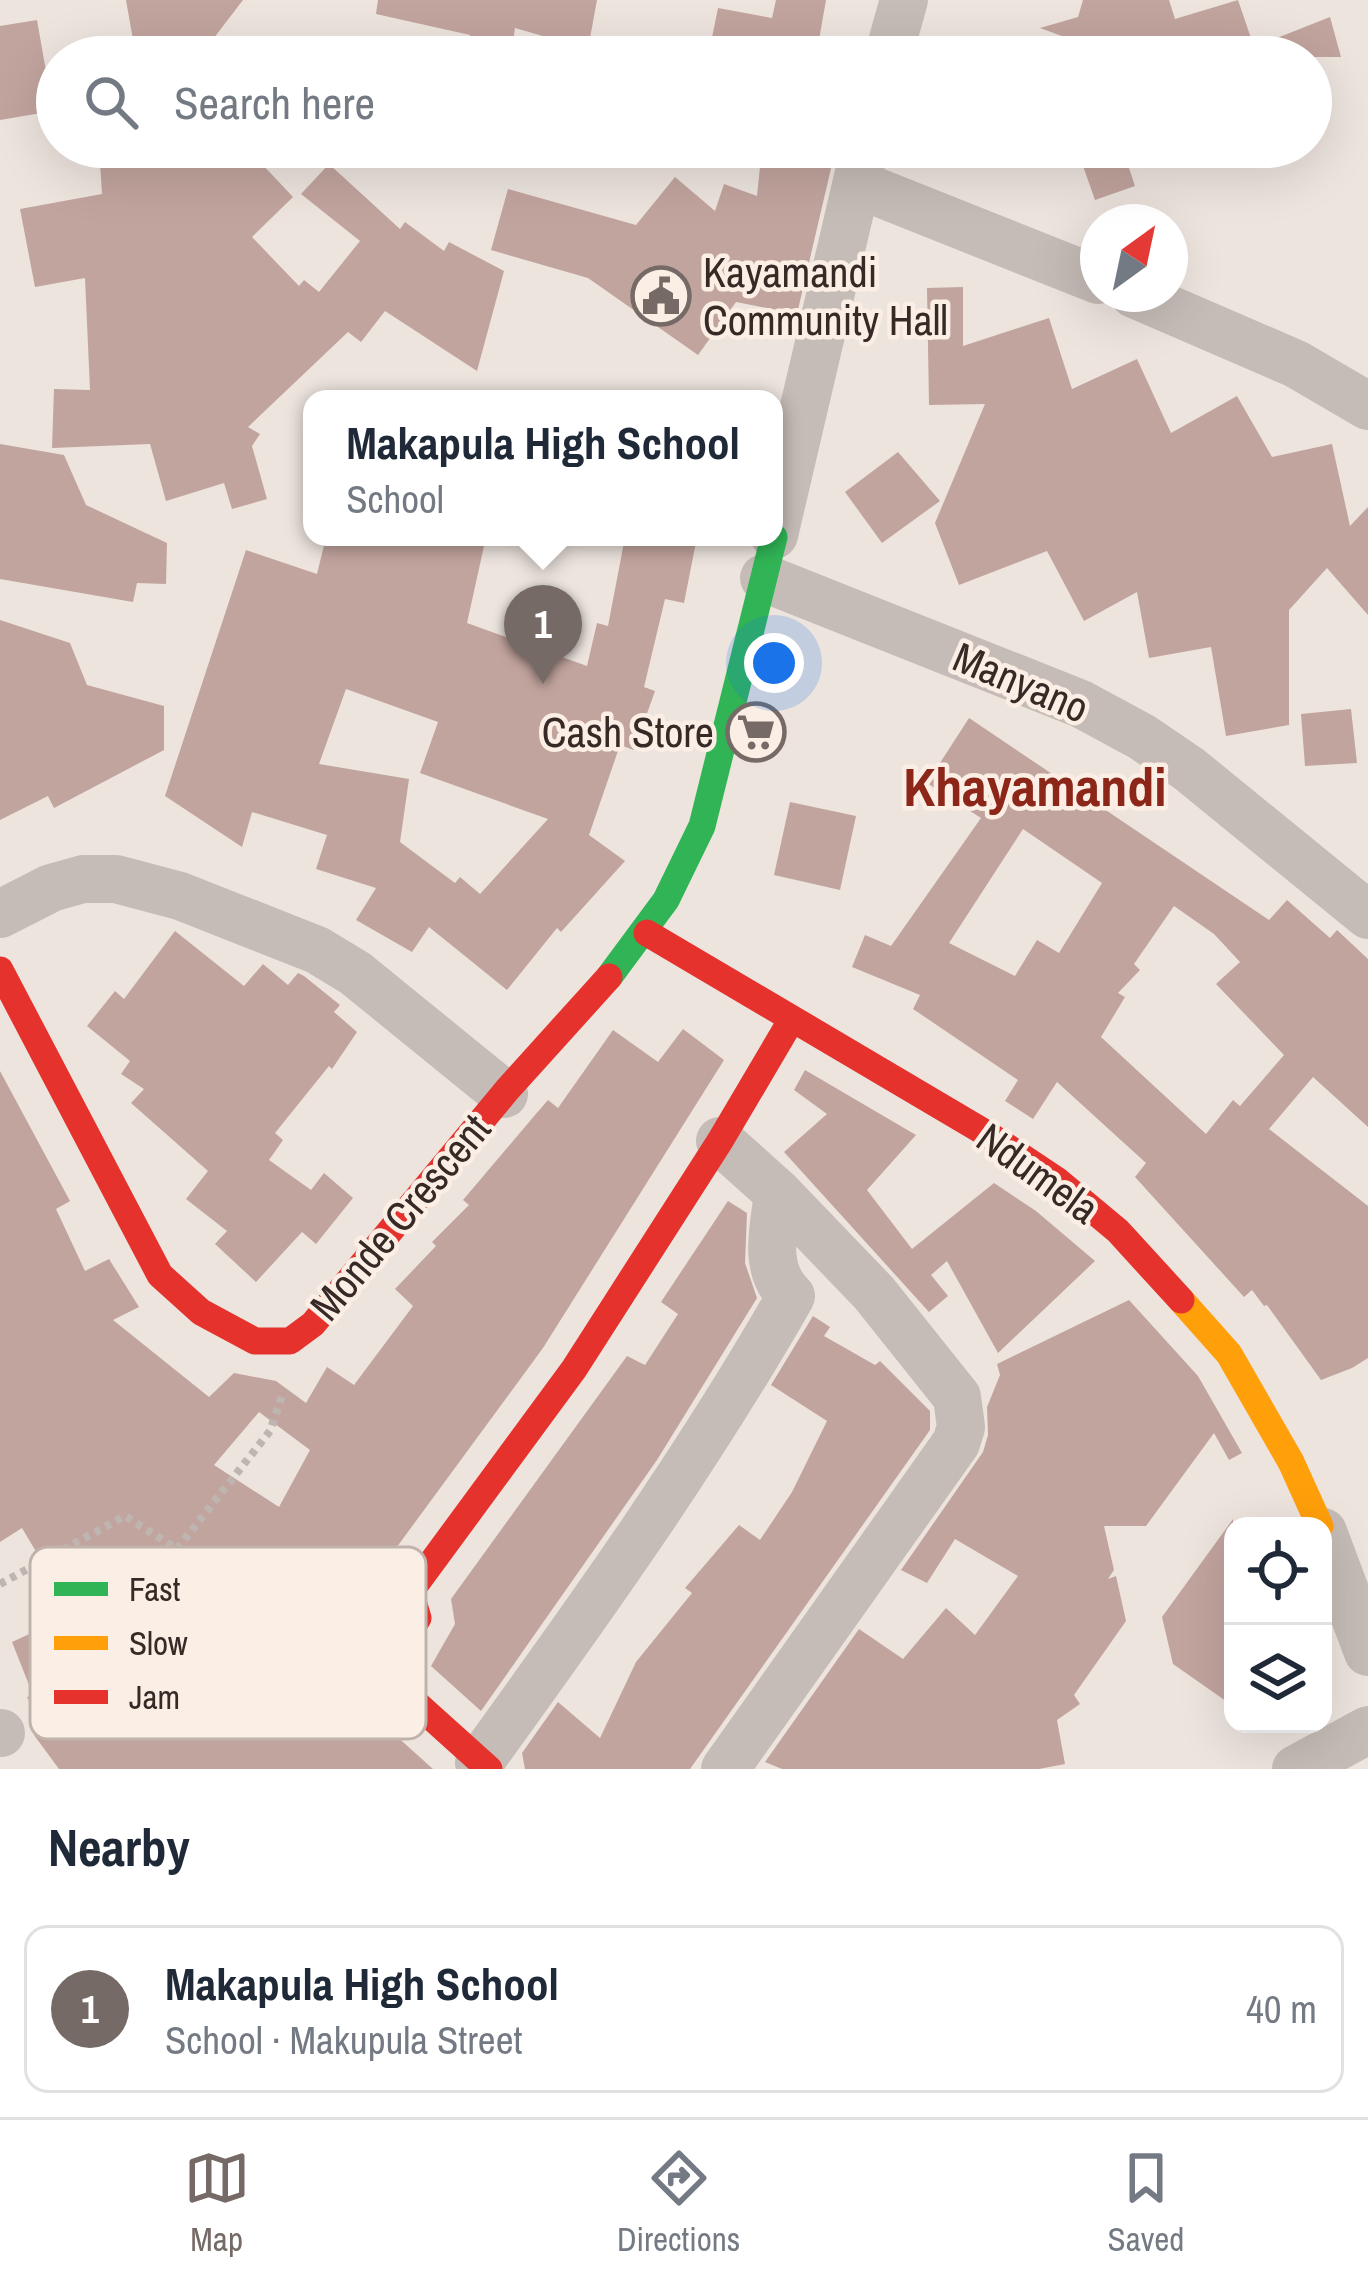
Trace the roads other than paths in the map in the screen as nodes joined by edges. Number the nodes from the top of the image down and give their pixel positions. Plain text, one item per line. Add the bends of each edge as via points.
1 (904, 0) edge
2 (894, 36) edge
3 (860, 168) edge
4 (867, 168) edge
5 (1080, 271) edge
6 (1176, 312) edge
7 (1368, 406) edge
8 (783, 495) edge
9 (770, 550) edge
10 (0, 914) edge
11 (1368, 915) edge
12 (646, 933) junction
13 (0, 970) edge
14 (792, 1019) junction
15 (505, 1094) junction
16 (720, 1141) junction
17 (778, 1193) junction
18 (874, 1293) junction
19 (807, 1299) junction
20 (1316, 1517) edge
21 (1332, 1556) edge
22 (426, 1570) edge
23 (1368, 1652) edge
24 (426, 1713) edge
25 (1368, 1730) edge
26 (484, 1766) edge
27 (725, 1769) edge
28 (1296, 1769) edge

1 - 2 street
3 - 8 street
4 - 5 street
6 - 7 street via 1296,364
9 - 11 street, Manyano via 1142,737
9 - 12 street via 702,826
10 - 15 street, Monde Crescent via 83,879 180,896 355,973
12 - 14 street, Ndumela
12 - 15 street
13 - 15 street, Monde Crescent via 160,1275 225,1330 261,1340 289,1341 313,1324
14 - 16 street
14 - 20 street, Ndumela via 988,1135 1118,1232 1229,1354
16 - 17 street
16 - 22 street via 574,1369
17 - 18 street
17 - 19 street via 771,1257 782,1287
18 - 19 street
18 - 27 street via 957,1397 956,1443
19 - 26 street via 746,1375
21 - 23 street, Ndumela
24 - 26 street
25 - 28 street

